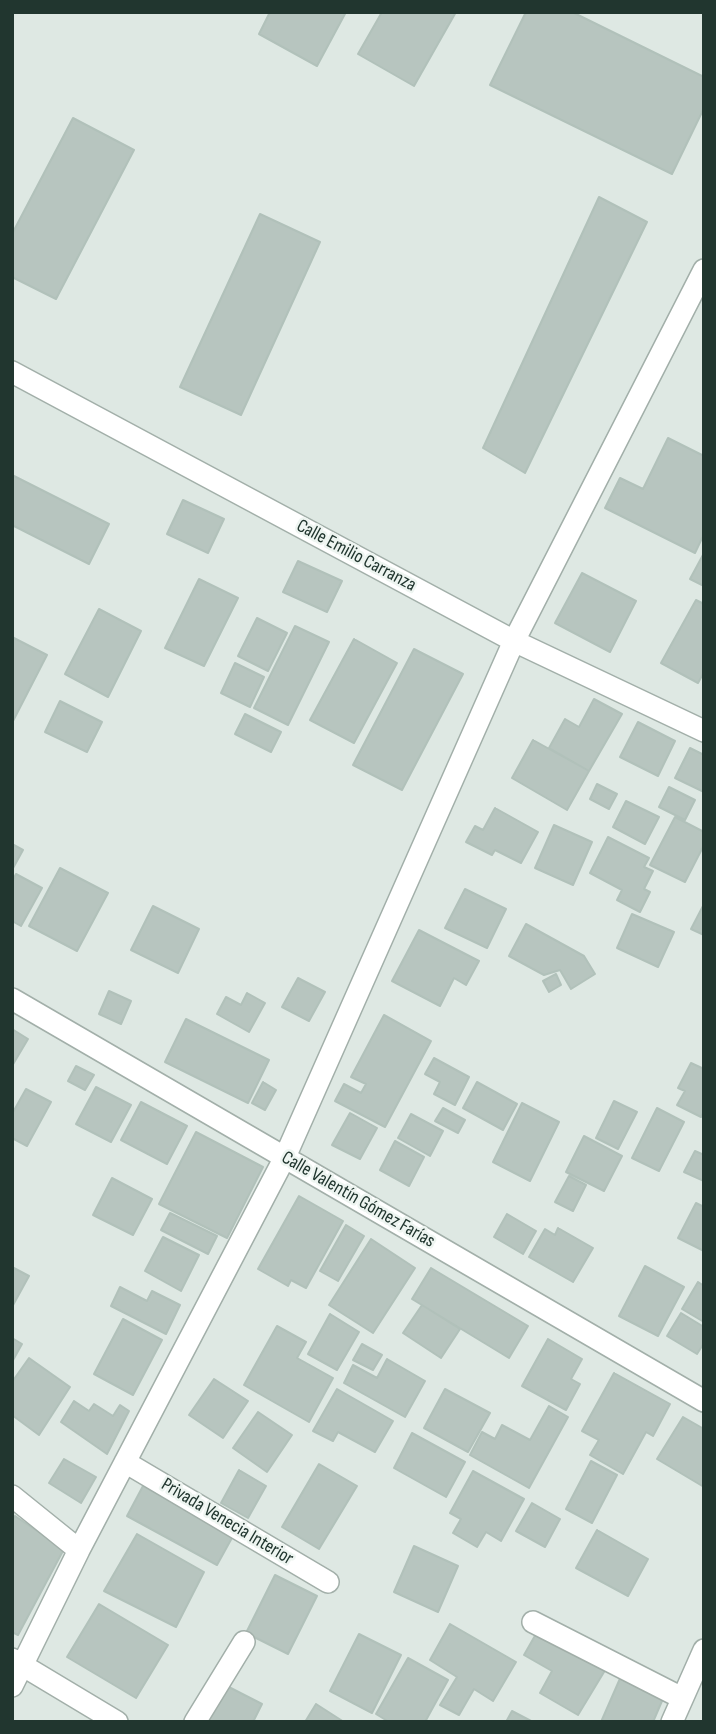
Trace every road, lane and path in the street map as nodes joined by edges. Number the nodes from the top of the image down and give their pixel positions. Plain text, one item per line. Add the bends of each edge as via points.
1 (704, 270) edge
2 (12, 372) edge
3 (514, 640) junction
4 (704, 731) edge
5 (12, 999) edge
6 (285, 1157) junction
7 (704, 1401) edge
8 (125, 1462) junction
9 (12, 1496) edge
10 (79, 1550) junction
11 (328, 1582) dead end
12 (533, 1622) dead end
13 (244, 1642) dead end
14 (704, 1650) edge
15 (18, 1662) edge
16 (12, 1686) edge
17 (682, 1698) junction
18 (117, 1722) edge
19 (195, 1722) edge
20 (672, 1722) edge

1 - 3 street
2 - 3 street, Calle Emilio Carranza
3 - 4 street, Calle Emilio Carranza
3 - 6 street
5 - 6 street, Calle Valentín Gómez Farías
6 - 7 street, Calle Valentín Gómez Farías
6 - 8 street
8 - 10 street
8 - 11 street, Privada Venecia Interior
9 - 10 street
10 - 15 street
12 - 17 street
13 - 19 street
14 - 17 street
15 - 16 street
15 - 18 street
17 - 20 street

